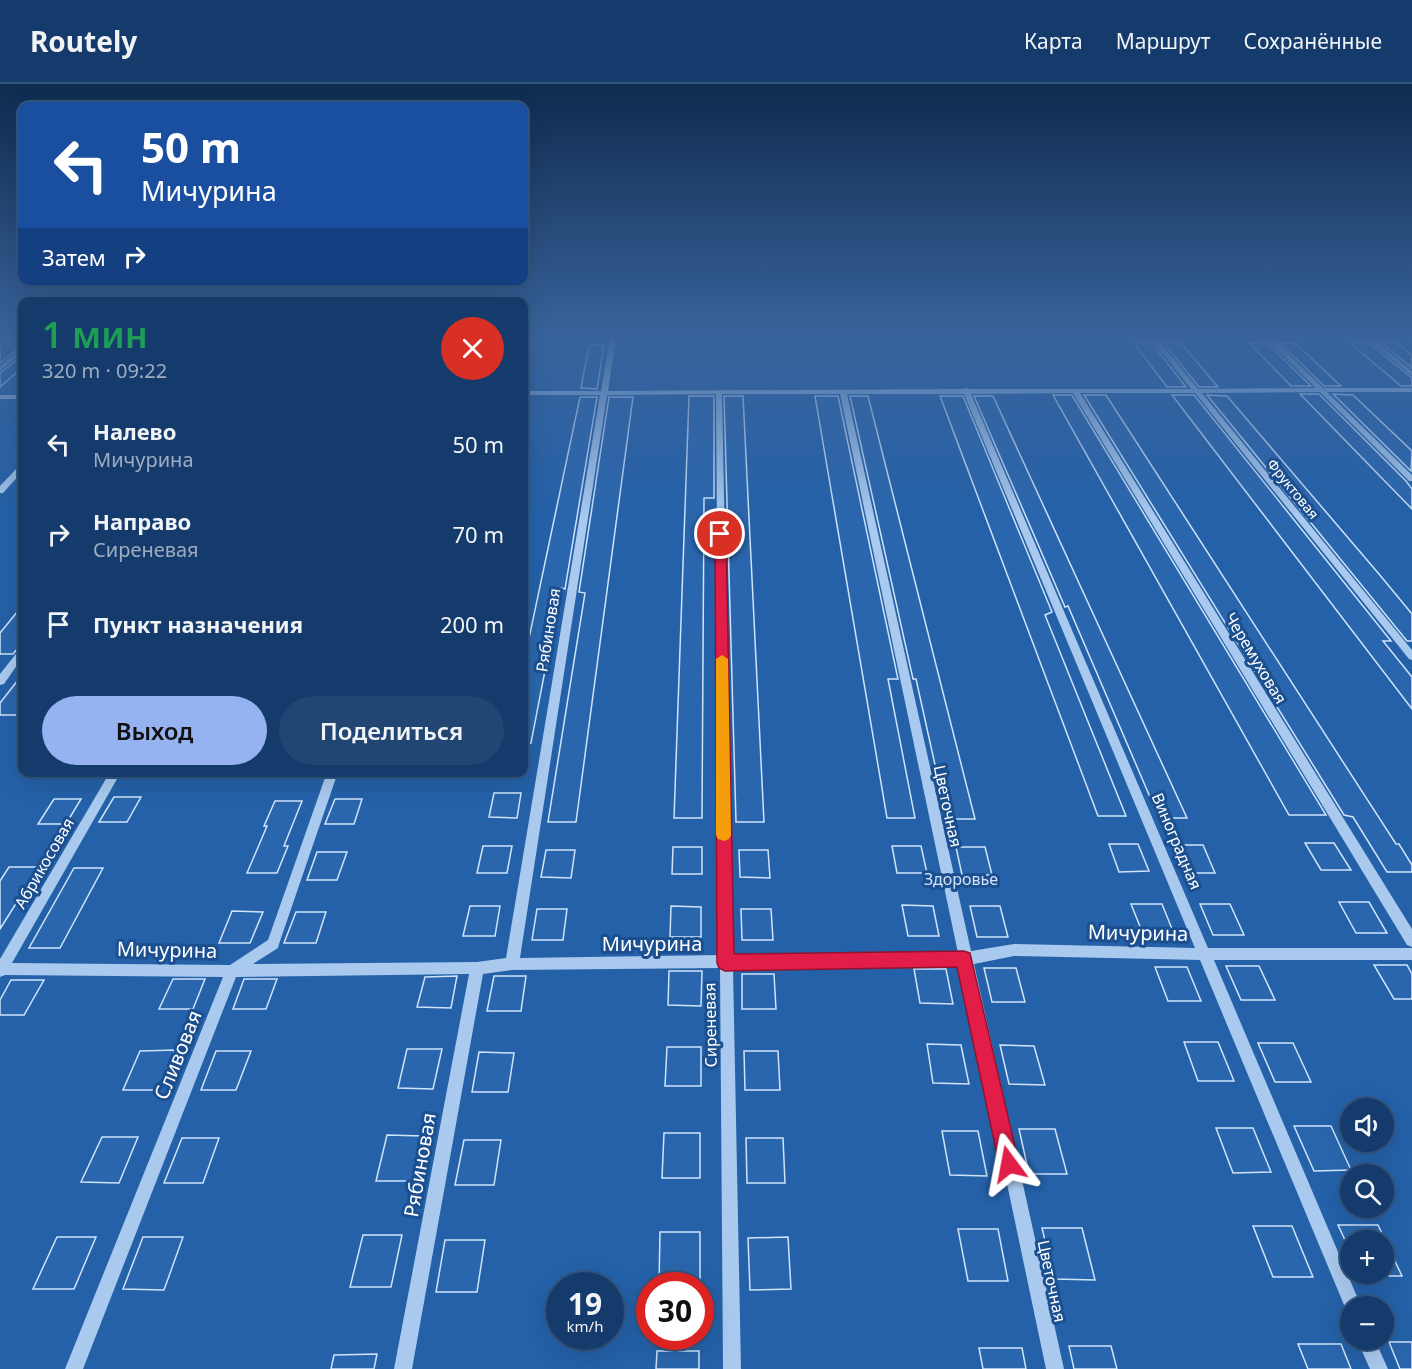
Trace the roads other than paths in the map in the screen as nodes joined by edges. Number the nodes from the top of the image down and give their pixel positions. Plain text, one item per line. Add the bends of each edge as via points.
1 (0, 397) edge
2 (18, 397) edge
3 (604, 397) edge
4 (719, 397) edge
5 (844, 397) edge
6 (969, 397) edge
7 (1079, 397) edge
8 (1201, 397) edge
9 (1329, 397) edge
10 (18, 472) edge
11 (1412, 479) edge
12 (0, 490) edge
13 (18, 657) edge
14 (1412, 657) edge
15 (0, 681) edge
16 (113, 777) edge
17 (331, 777) edge
18 (1412, 941) edge
19 (1204, 954) junction
20 (1412, 954) edge
21 (964, 959) junction
22 (725, 963) junction
23 (512, 964) junction
24 (477, 968) junction
25 (0, 969) edge
26 (232, 970) junction
27 (1349, 1296) edge
28 (1370, 1350) edge
29 (74, 1369) edge
30 (404, 1369) edge
31 (732, 1369) edge
32 (1054, 1369) edge
33 (1379, 1369) edge

1 - 2 street
3 - 23 street, Рябиновая
4 - 22 street, Сиреневая
5 - 21 street, Цветочная
6 - 19 street, Виноградная
7 - 18 street, Черемуховая
8 - 14 street, Фруктовая
9 - 11 street
10 - 12 street
13 - 15 street
16 - 25 street, Абрикосовая
17 - 26 street via 273,944
19 - 20 street, Мичурина
19 - 21 street, Мичурина via 1014,950
19 - 27 street, Виноградная
21 - 22 street, Мичурина
21 - 32 street, Цветочная
22 - 23 street, Мичурина
22 - 31 street, Сиреневая
23 - 24 street, Мичурина
24 - 26 street, Мичурина
24 - 30 street, Рябиновая
25 - 26 street, Мичурина
26 - 29 street, Сливовая
28 - 33 street

